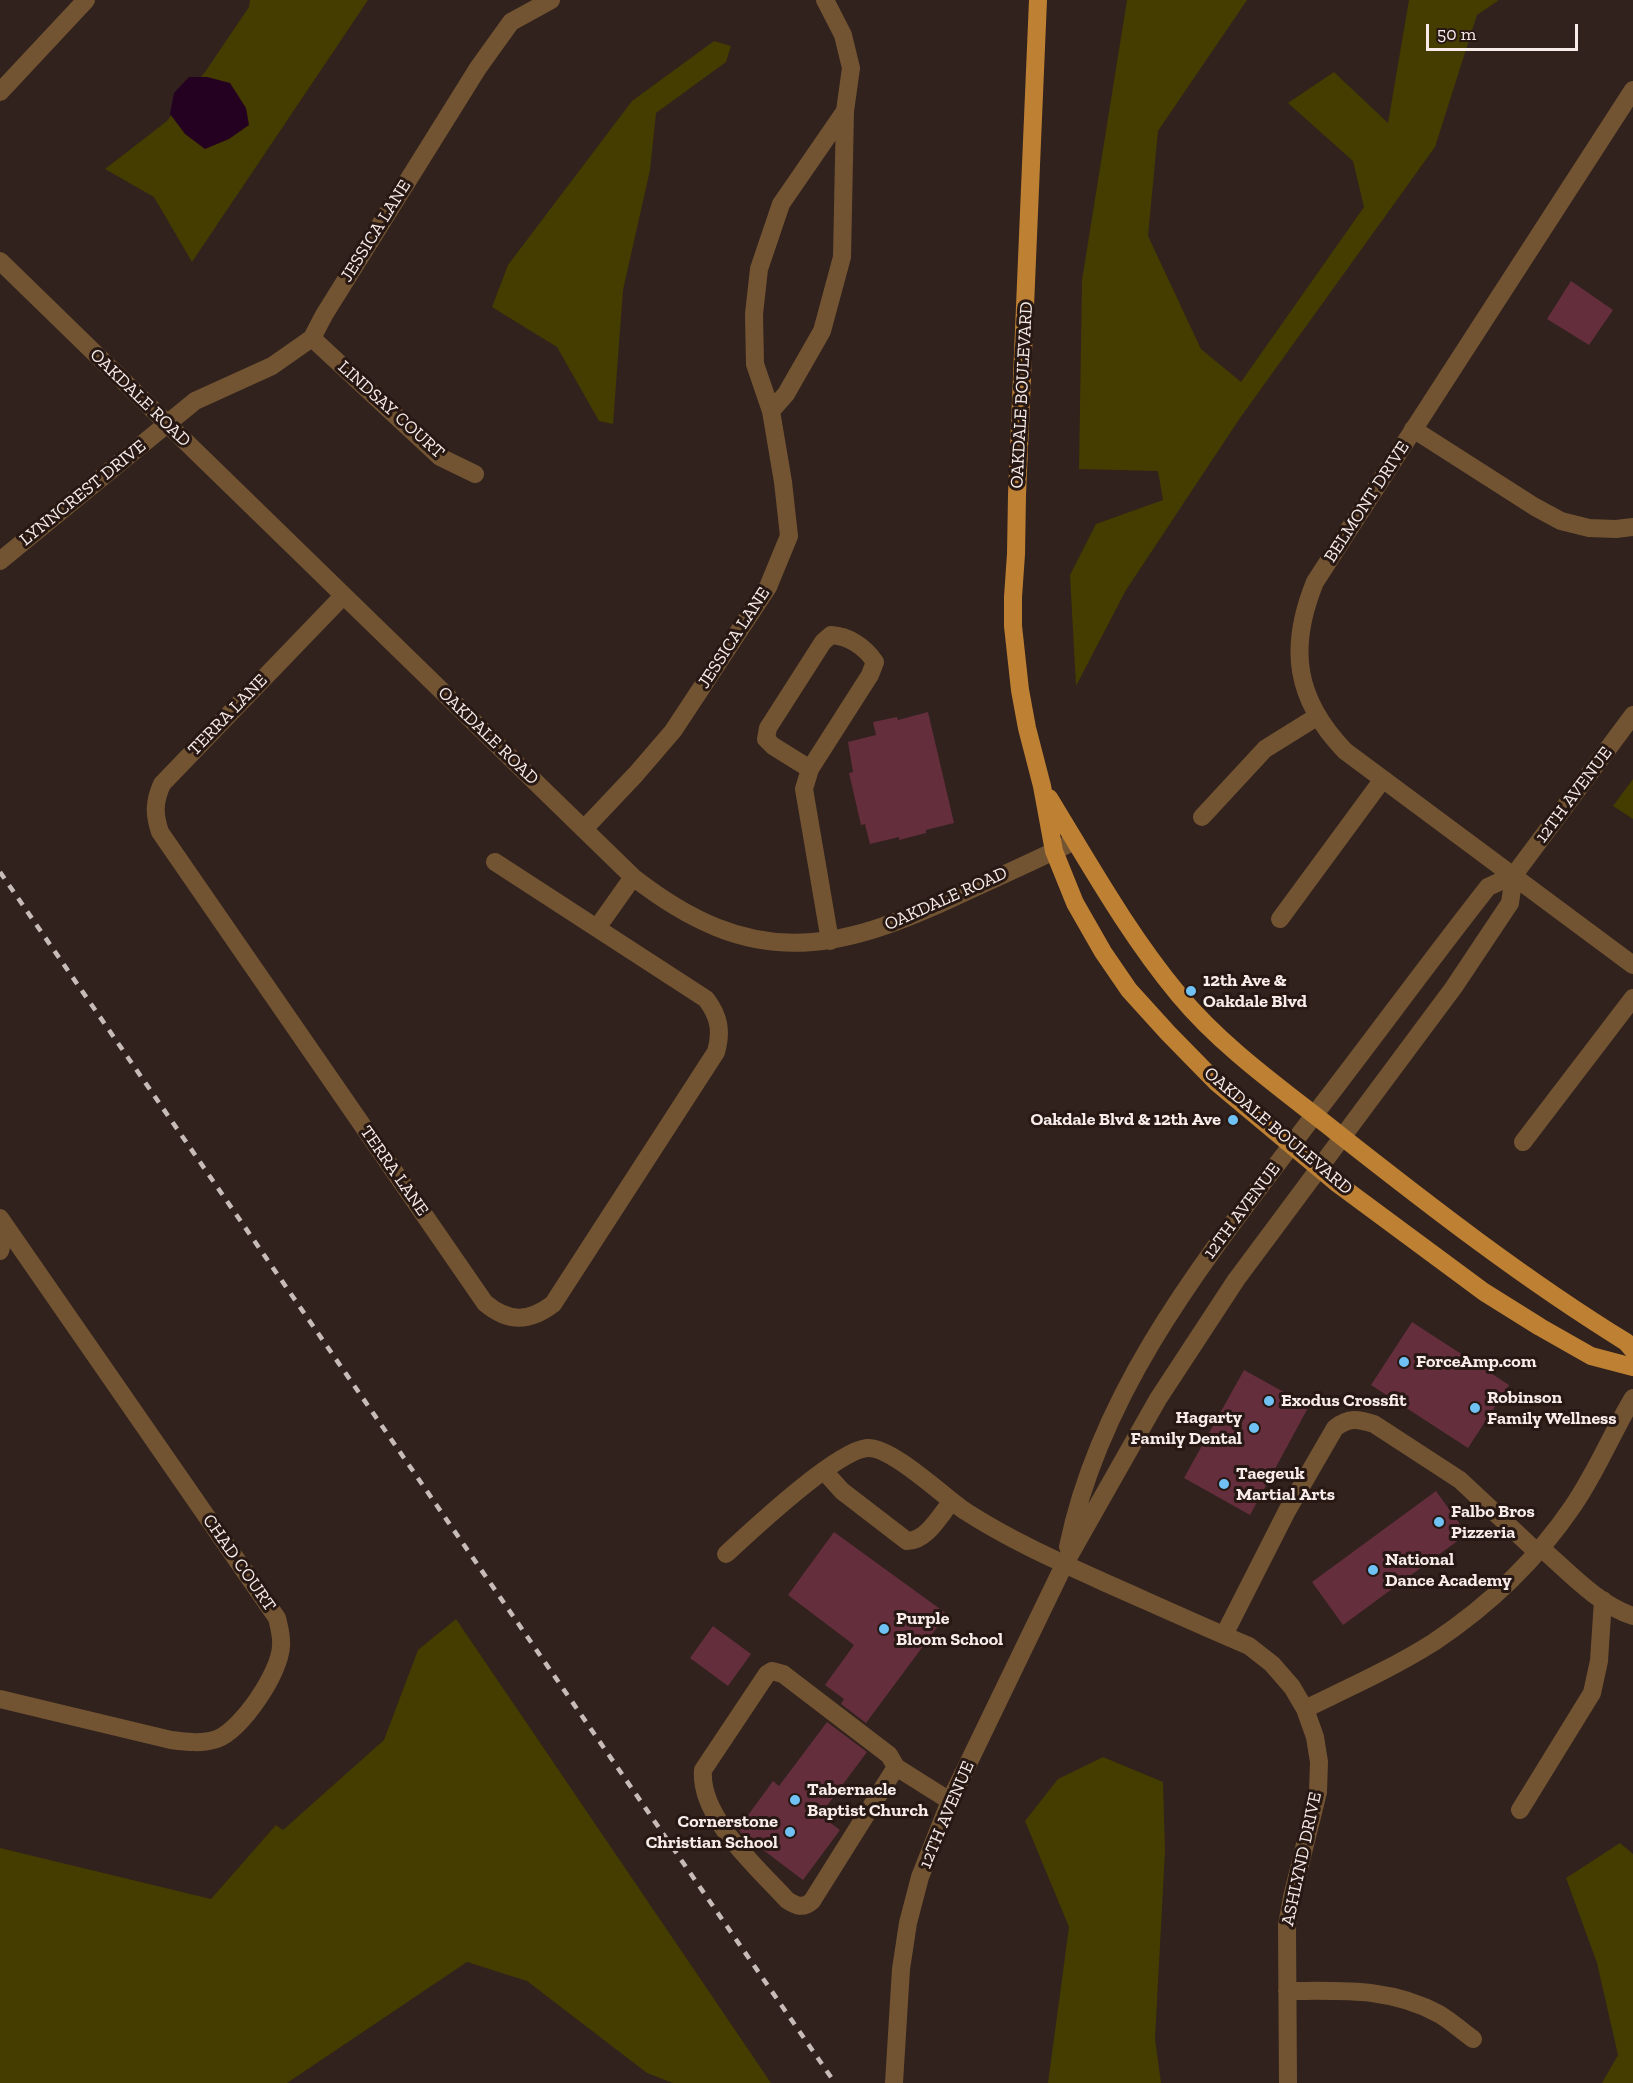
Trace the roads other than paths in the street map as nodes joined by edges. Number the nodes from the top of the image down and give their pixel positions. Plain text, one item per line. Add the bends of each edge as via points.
1 (86, 0) edge
2 (550, 0) edge
3 (825, 0) edge
4 (1038, 0) edge
5 (1633, 90) edge
6 (0, 92) edge
7 (845, 111) junction
8 (0, 261) edge
9 (312, 338) junction
10 (771, 411) junction
11 (167, 424) junction
12 (1413, 429) junction
13 (475, 474) dead end
14 (1633, 527) edge
15 (0, 561) edge
16 (343, 597) junction
17 (1318, 716) junction
18 (1633, 716) edge
19 (810, 769) junction
20 (1383, 779) junction
21 (1042, 786) junction
22 (1202, 817) dead end
23 (584, 829) junction
24 (1075, 841) junction
25 (1054, 851) junction
26 (495, 862) dead end
27 (1514, 875) junction
28 (633, 877) junction
29 (1280, 919) dead end
30 (597, 928) junction
31 (830, 941) junction
32 (1633, 964) edge
33 (1633, 998) edge
34 (1315, 1116) junction
35 (1343, 1138) junction
36 (1523, 1142) dead end
37 (1291, 1146) junction
38 (1319, 1169) junction
39 (3, 1222) edge
40 (0, 1251) edge
41 (1633, 1350) edge
42 (1633, 1367) edge
43 (1633, 1398) edge
44 (824, 1471) junction
45 (952, 1501) junction
46 (1539, 1550) junction
47 (726, 1554) dead end
48 (1064, 1565) junction
49 (1603, 1600) junction
50 (1633, 1616) edge
51 (1224, 1635) junction
52 (0, 1699) edge
53 (1305, 1709) junction
54 (896, 1767) junction
55 (950, 1801) junction
56 (1520, 1810) dead end
57 (1287, 1991) junction
58 (1473, 2039) dead end
59 (894, 2083) edge
60 (1288, 2083) edge

1 - 6 street
2 - 9 street, JESSICA LANE via 512,22 478,68
3 - 7 street, JESSICA LANE via 843,35 851,68
4 - 21 main road, OAKDALE BOULEVARD via 1012,597 1020,690
5 - 12 street, BELMONT DRIVE
7 - 10 street, JESSICA LANE via 842,257 822,331 786,394
7 - 10 street, JESSICA LANE via 781,204 759,269 754,314 755,364
8 - 11 street, OAKDALE ROAD
9 - 11 street, JESSICA LANE via 272,366 195,401
9 - 13 street, LINDSAY COURT via 440,458
10 - 23 street, JESSICA LANE via 789,536 768,587 673,731
11 - 15 street, LYNNCREST DRIVE
11 - 16 street, OAKDALE ROAD
12 - 14 street via 1561,521 1589,528
12 - 17 street, BELMONT DRIVE via 1315,582 1305,607 1299,657 1304,684
16 - 23 street, OAKDALE ROAD
16 - 30 street, TERRA LANE via 162,784 154,816 160,832 485,1303 512,1318 527,1318 553,1304 716,1052 720,1038 719,1022 706,999
17 - 20 street, BELMONT DRIVE via 1345,751
17 - 22 street via 1265,749
18 - 27 street, 12TH AVENUE
19 - 19 street via 875,662 869,652 843,636 831,635 823,642 768,728 766,739 773,746
19 - 31 street via 804,789
20 - 27 street, BELMONT DRIVE
20 - 29 street
21 - 24 main road, OAKDALE BOULEVARD
21 - 25 main road, OAKDALE BOULEVARD
23 - 28 street, OAKDALE ROAD
24 - 25 street, OAKDALE ROAD
24 - 34 main road, OAKDALE BOULEVARD via 1122,917 1179,995 1223,1040
25 - 31 street, OAKDALE ROAD via 917,915
25 - 37 main road, OAKDALE BOULEVARD via 1076,903 1129,990 1216,1082
26 - 30 street, TERRA LANE
27 - 32 street, BELMONT DRIVE
27 - 34 street, 12TH AVENUE via 1488,887
27 - 35 street, 12TH AVENUE via 1510,903 1454,987
28 - 30 street
28 - 31 street, OAKDALE ROAD via 692,917 727,932 788,943
33 - 36 street
34 - 35 main road, OAKDALE BOULEVARD
34 - 37 street, 12TH AVENUE
35 - 38 street, 12TH AVENUE
35 - 41 main road, OAKDALE BOULEVARD via 1535,1283
37 - 38 main road, OAKDALE BOULEVARD
37 - 48 street, 12TH AVENUE via 1206,1259 1149,1348 1098,1451 1075,1512
38 - 42 main road, OAKDALE BOULEVARD via 1484,1292 1591,1356
38 - 48 street, 12TH AVENUE via 1194,1343
39 - 40 street, CHAD COURT
39 - 52 street, CHAD COURT via 277,1618 281,1647 274,1671 244,1719 227,1734 202,1742 171,1740
43 - 46 street via 1602,1460
44 - 45 street, ASHLYND DRIVE via 852,1452 879,1449
44 - 45 street via 842,1491 907,1541 924,1535
44 - 47 street, ASHLYND DRIVE
45 - 48 street, ASHLYND DRIVE via 1024,1546
46 - 49 street
46 - 51 street via 1460,1480 1374,1424 1358,1419 1344,1421 1335,1428 1287,1511
46 - 53 street via 1486,1602 1434,1642
48 - 51 street, ASHLYND DRIVE
48 - 55 street, 12TH AVENUE
49 - 50 street
49 - 56 street via 1599,1660 1592,1693
51 - 53 street, ASHLYND DRIVE via 1249,1646 1272,1664
53 - 57 street, ASHLYND DRIVE via 1319,1762 1318,1792 1287,1925
54 - 54 street via 889,1755 783,1674 772,1671 704,1770 702,1781 719,1824 787,1900 807,1906
54 - 55 street
55 - 59 street, 12TH AVENUE via 920,1877 908,1923
57 - 58 street via 1392,1995 1440,2015
57 - 60 street, ASHLYND DRIVE

